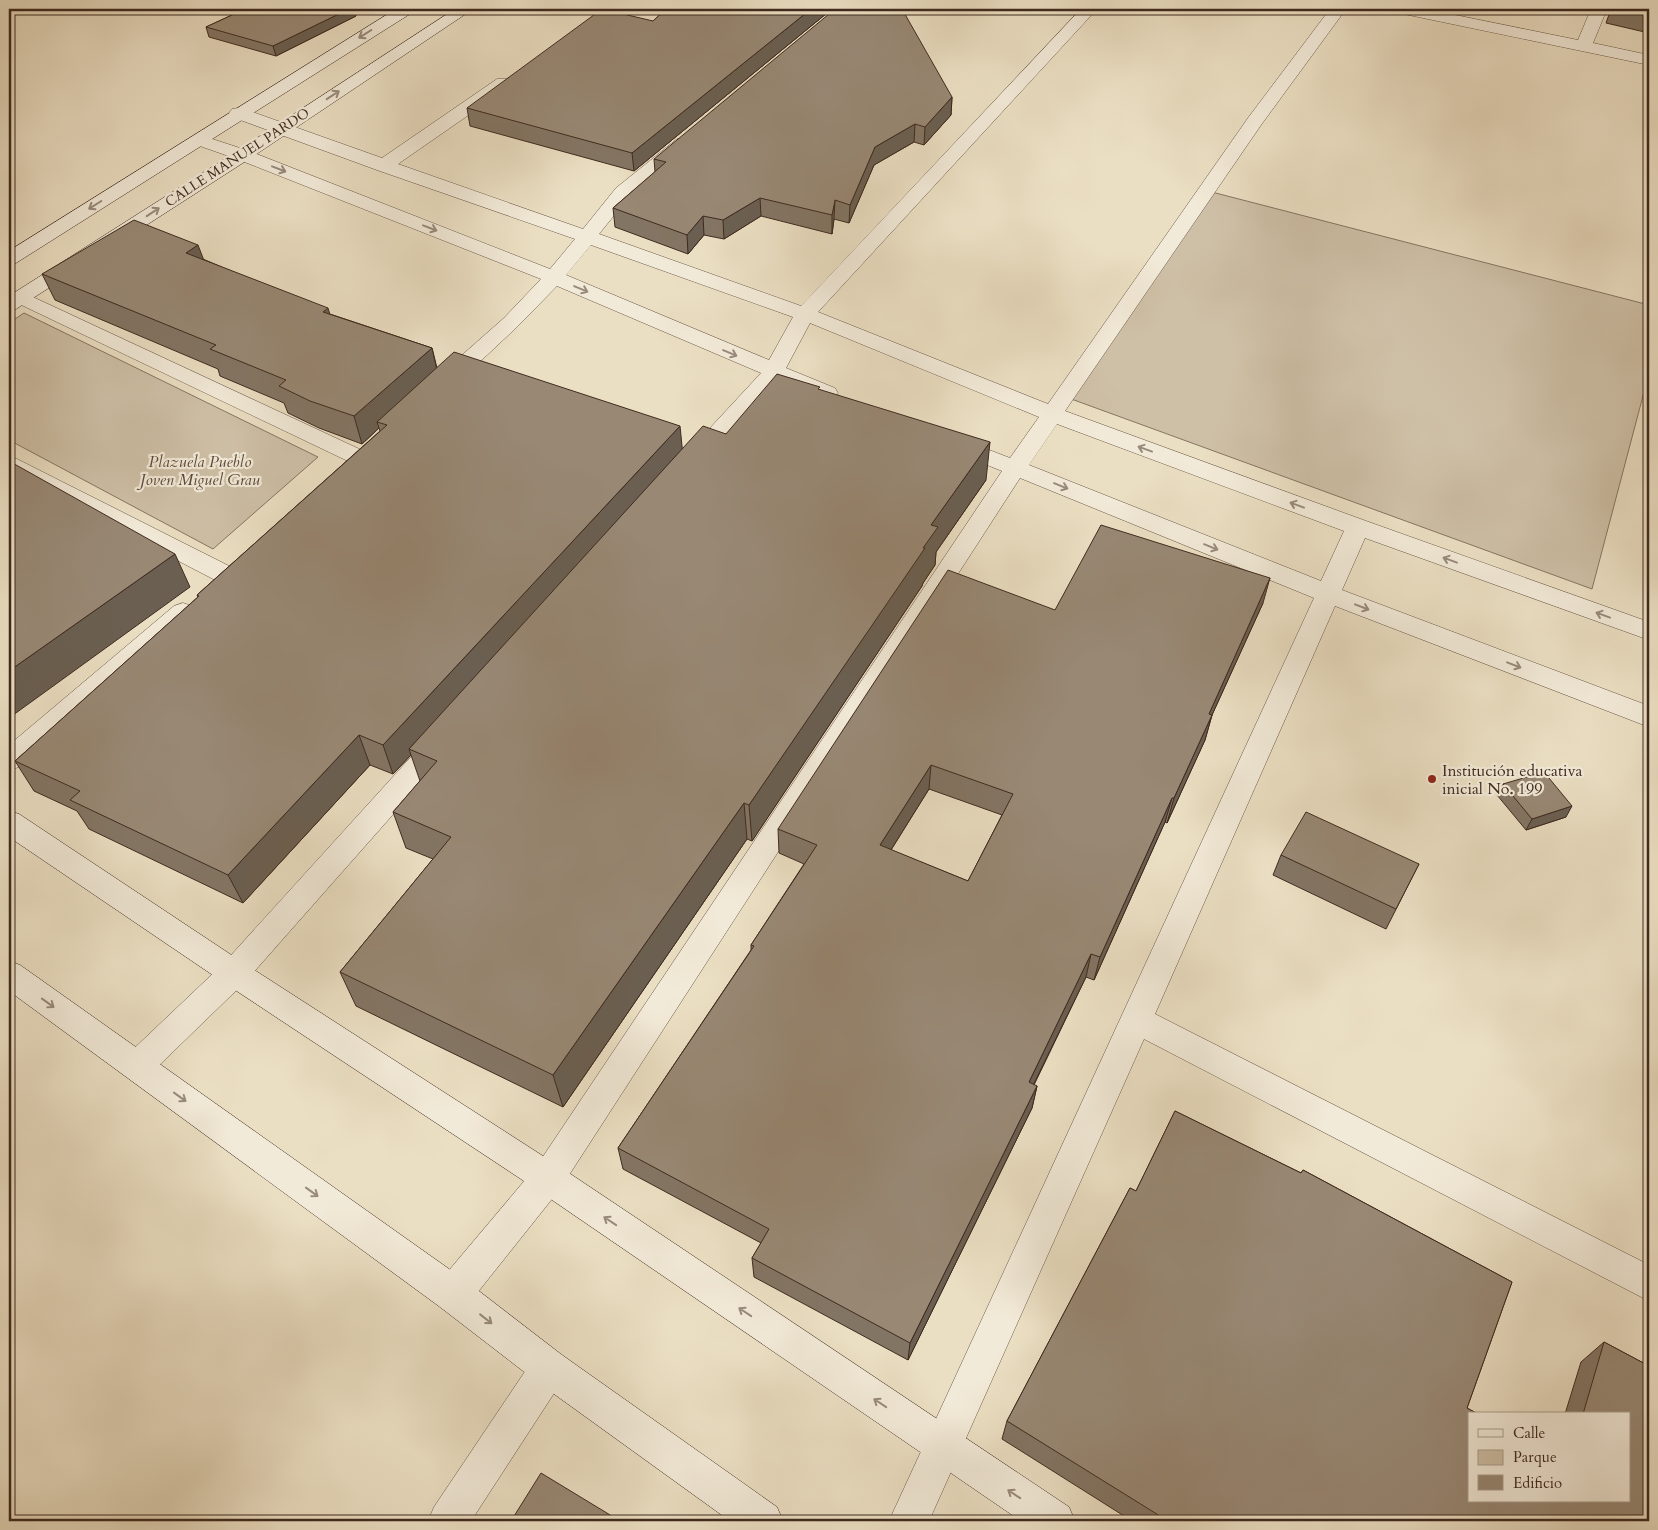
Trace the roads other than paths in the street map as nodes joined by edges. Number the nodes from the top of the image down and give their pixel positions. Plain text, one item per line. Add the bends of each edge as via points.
1 (407, 9) edge
2 (465, 9) edge
3 (1089, 9) edge
4 (1338, 9) edge
5 (1404, 9) edge
6 (1598, 9) edge
7 (1584, 45) junction
8 (1649, 60) edge
9 (513, 75) edge
10 (238, 113) junction
11 (282, 128) junction
12 (692, 135) edge
13 (200, 140) junction
14 (243, 155) junction
15 (383, 166) junction
16 (587, 238) junction
17 (9, 259) edge
18 (554, 277) junction
19 (14, 301) edge
20 (805, 314) junction
21 (773, 372) junction
22 (426, 400) edge
23 (845, 400) edge
24 (1052, 414) junction
25 (934, 436) edge
26 (361, 459) edge
27 (9, 464) edge
28 (1015, 468) junction
29 (680, 476) edge
30 (1358, 527) junction
31 (1329, 594) junction
32 (1649, 631) edge
33 (1649, 716) edge
34 (454, 728) edge
35 (9, 760) edge
36 (9, 822) edge
37 (234, 973) junction
38 (9, 974) edge
39 (1137, 1020) junction
40 (137, 1066) junction
41 (548, 1178) junction
42 (1649, 1284) edge
43 (453, 1294) junction
44 (549, 1368) junction
45 (944, 1446) junction
46 (448, 1521) edge
47 (763, 1521) edge
48 (909, 1521) edge
49 (1054, 1521) edge

1 -> 10 street
11 -> 2 street, CALLE MANUEL PARDO
3 - 20 street
4 - 24 street via 1254,122
5 - 7 street
6 - 7 street
7 - 8 street
9 - 15 street
10 - 11 street
10 - 13 street
11 - 14 street, CALLE MANUEL PARDO
11 - 15 street
12 - 16 street via 623,192
13 - 14 street
13 -> 17 street
14 -> 18 street
19 -> 14 street, CALLE MANUEL PARDO
15 - 16 street
16 - 18 street
16 - 20 street
18 -> 21 street
18 - 22 street via 511,322
19 - 26 street
20 - 21 street
20 - 24 street
21 - 23 street
21 - 29 street
24 - 28 street
30 -> 24 street
25 - 28 street
27 - 35 street via 218,581
28 -> 31 street
28 - 41 street
30 - 31 street
32 -> 30 street
31 -> 33 street
31 - 39 street
34 - 37 street
36 - 37 street
37 - 40 street
37 - 41 street
38 -> 40 street
39 - 42 street
39 - 45 street
40 -> 43 street
41 - 43 street
45 -> 41 street
43 -> 44 street
44 - 46 street
44 - 47 street
45 - 48 street
49 -> 45 street

